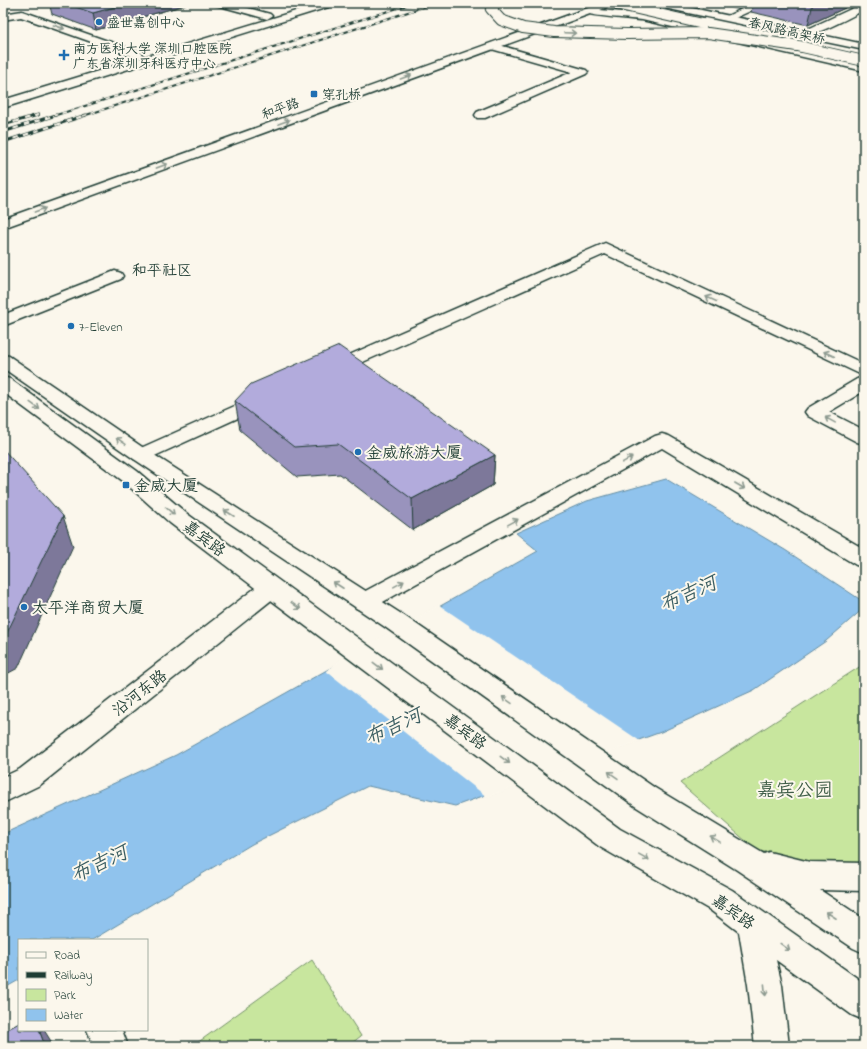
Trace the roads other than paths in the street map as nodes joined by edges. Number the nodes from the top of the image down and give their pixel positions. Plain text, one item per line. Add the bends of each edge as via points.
1 (219, 3) edge
2 (311, 3) edge
3 (332, 3) edge
4 (496, 3) edge
5 (584, 3) edge
6 (611, 3) edge
7 (636, 3) edge
8 (656, 3) edge
9 (670, 3) edge
10 (763, 3) edge
11 (864, 6) edge
12 (44, 9) dead end
13 (682, 9) junction
14 (22, 14) junction
15 (590, 14) junction
16 (4, 15) edge
17 (267, 16) junction
18 (732, 16) junction
19 (569, 18) junction
20 (654, 19) junction
21 (765, 28) junction
22 (797, 33) junction
23 (739, 39) junction
24 (492, 46) junction
25 (864, 47) edge
26 (804, 48) junction
27 (864, 54) edge
28 (138, 55) junction
29 (827, 60) junction
30 (864, 61) edge
31 (864, 68) edge
32 (3, 96) edge
33 (3, 104) edge
34 (481, 115) dead end
35 (199, 140) dead end
36 (3, 224) edge
37 (115, 276) dead end
38 (3, 321) edge
39 (3, 360) edge
40 (864, 371) edge
41 (318, 375) edge
42 (864, 383) edge
43 (4, 385) edge
44 (282, 392) edge
45 (864, 438) edge
46 (142, 455) junction
47 (864, 559) edge
48 (271, 588) junction
49 (364, 602) junction
50 (3, 791) edge
51 (748, 860) junction
52 (864, 877) edge
53 (753, 924) junction
54 (864, 937) edge
55 (864, 1003) edge
56 (104, 1031) edge
57 (111, 1046) edge
58 (772, 1046) edge

1 - 17 main road
2 - 17 main road
3 - 33 main road
4 -> 26 main road, bridge via 491,9 495,17 530,30 574,33 706,33 741,36
5 - 35 main road, 和平路
6 - 19 main road, 和平路
6 - 26 main road, 春风路高架桥, bridge
7 - 27 main road, 春风路高架桥
8 - 13 main road
9 - 18 main road
10 - 18 main road
11 - 22 main road via 812,31
12 - 14 main road
13 - 20 main road via 659,7 643,11 645,15
13 - 21 main road
14 - 16 main road
14 -> 28 main road
15 - 19 main road
15 - 20 main road via 622,13
15 - 29 main road via 613,15
17 - 28 main road
18 - 22 main road
19 - 24 main road, 和平路
20 - 23 main road
21 - 22 main road
21 - 23 main road via 776,32 777,36 760,41
22 - 25 main road
23 - 29 main road
24 - 34 main road via 582,72
36 -> 24 main road, 和平路
26 - 30 main road, 春风路高架桥, bridge
28 - 32 main road
29 - 31 main road
37 - 38 main road
46 -> 39 main road, 嘉宾路
40 -> 41 main road via 605,248
45 -> 42 main road via 816,412
43 -> 48 main road, 嘉宾路 via 130,476 178,518
44 - 46 main road
49 -> 46 main road, 嘉宾路
49 -> 47 main road via 662,440
48 - 50 main road, 沿河东路 via 30,777
48 -> 53 main road, 嘉宾路 via 610,838 721,900
51 -> 49 main road, 嘉宾路 via 645,797
51 - 52 main road via 785,872 810,876
54 -> 51 main road, 嘉宾路
53 -> 55 main road, 嘉宾路
53 -> 58 main road via 765,985
56 - 57 main road

